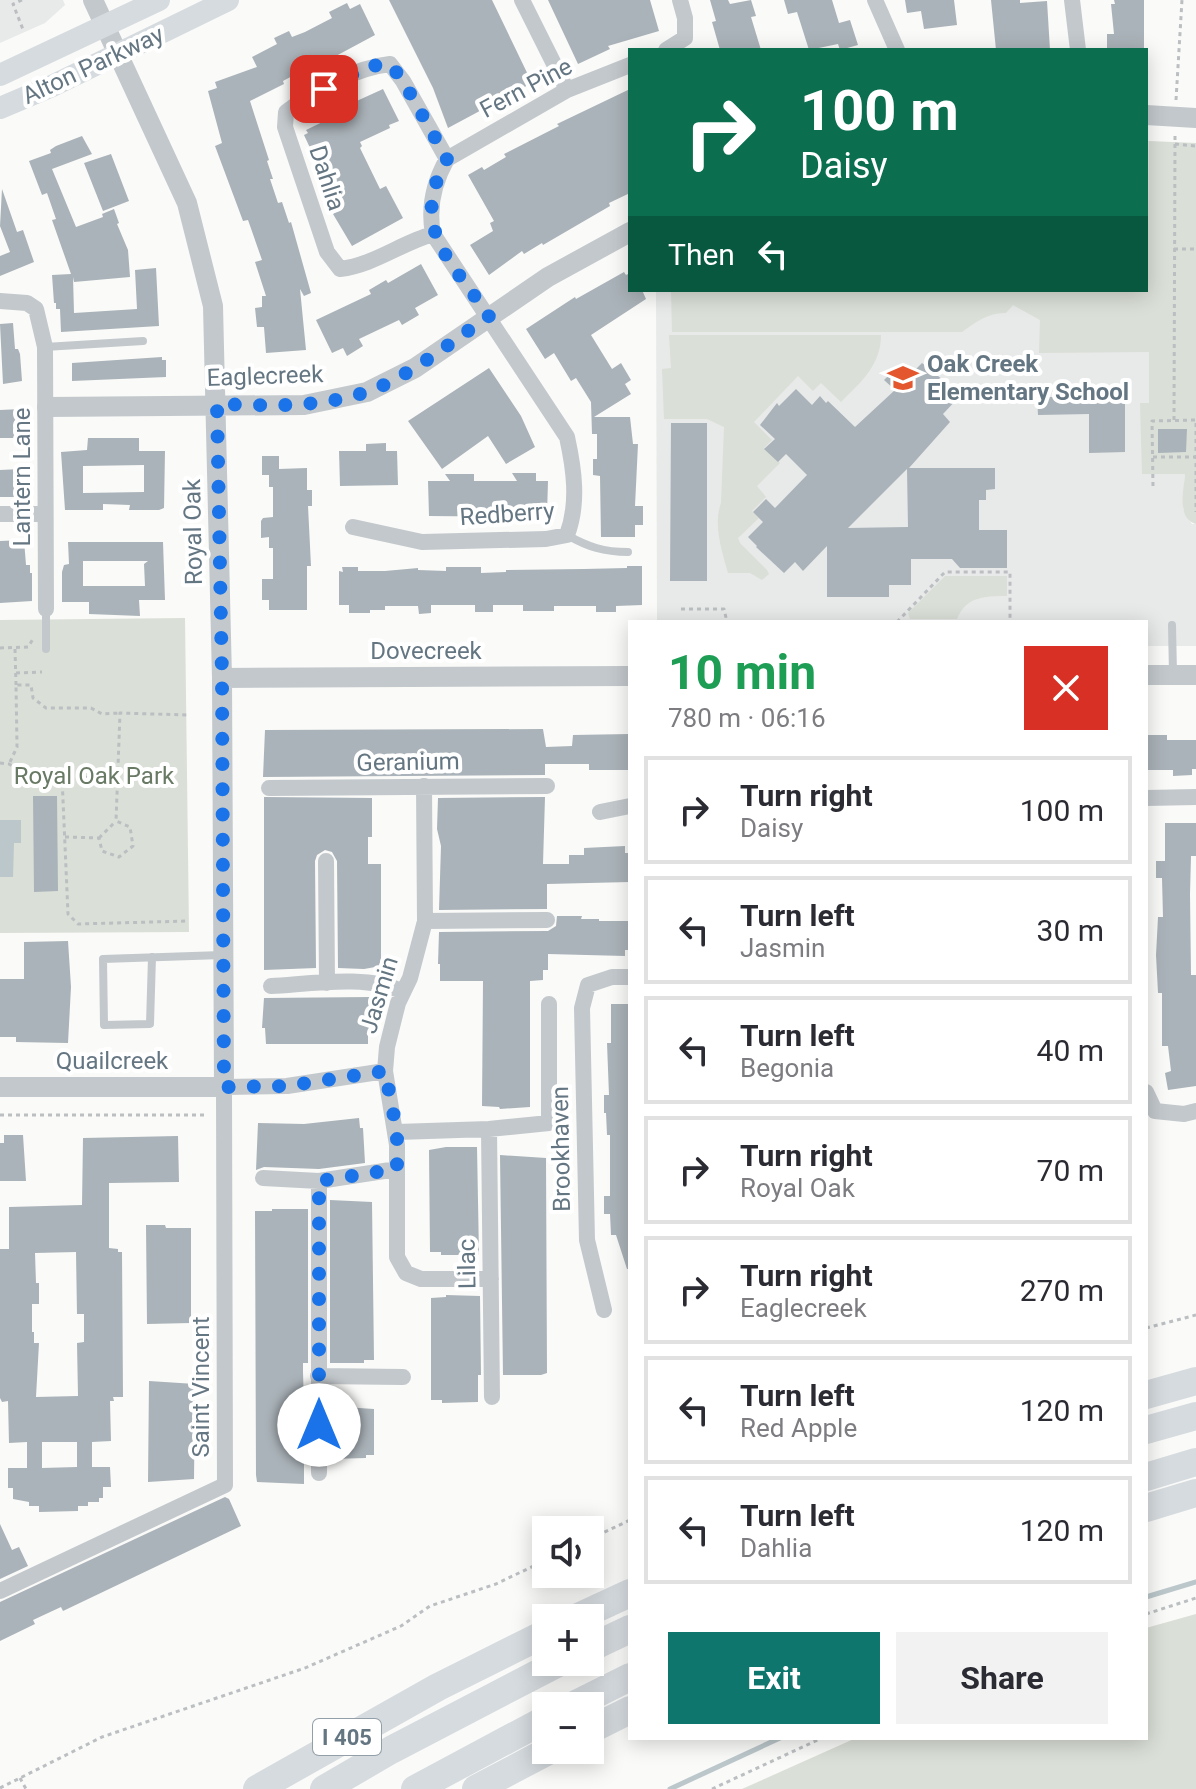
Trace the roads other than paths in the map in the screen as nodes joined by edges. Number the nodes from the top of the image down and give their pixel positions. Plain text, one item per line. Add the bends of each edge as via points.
1 (93, 0) edge
2 (159, 0) edge
3 (228, 0) edge
4 (522, 0) edge
5 (680, 0) edge
6 (875, 0) edge
7 (1072, 0) edge
8 (104, 27) junction
9 (669, 48) edge
10 (896, 48) edge
11 (1078, 48) edge
12 (117, 54) junction
13 (628, 66) edge
14 (0, 75) edge
15 (567, 90) junction
16 (0, 108) edge
17 (1148, 115) edge
18 (1196, 118) edge
19 (447, 159) junction
20 (628, 233) edge
21 (433, 234) junction
22 (0, 301) edge
23 (489, 316) junction
24 (143, 341) dead end
25 (45, 347) junction
26 (217, 404) junction
27 (47, 407) junction
28 (0, 514) edge
29 (45, 514) junction
30 (353, 527) dead end
31 (567, 535) junction
32 (628, 552) dead end
33 (46, 609) joint
34 (1172, 625) dead end
35 (45, 644) road end
36 (1148, 675) edge
37 (1173, 675) junction
38 (1196, 675) edge
39 (628, 676) edge
40 (222, 678) junction
41 (424, 786) junction
42 (547, 786) dead end
43 (269, 788) dead end
44 (1196, 797) edge
45 (1148, 798) edge
46 (628, 806) edge
47 (600, 812) dead end
48 (326, 861) dead end
49 (547, 920) dead end
50 (425, 921) junction
51 (223, 955) junction
52 (152, 957) junction
53 (628, 977) edge
54 (327, 983) junction
55 (271, 986) dead end
56 (403, 992) junction
57 (549, 1004) dead end
58 (385, 1071) junction
59 (0, 1087) edge
60 (224, 1087) junction
61 (1148, 1096) edge
62 (1196, 1111) edge
63 (489, 1129) junction
64 (397, 1132) junction
65 (397, 1169) junction
66 (263, 1178) dead end
67 (319, 1181) junction
68 (491, 1279) junction
69 (604, 1310) dead end
70 (318, 1376) junction
71 (403, 1377) dead end
72 (1196, 1381) edge
73 (1148, 1394) edge
74 (492, 1397) dead end
75 (1196, 1416) edge
76 (1148, 1429) edge
77 (1196, 1462) edge
78 (319, 1473) dead end
79 (1148, 1476) edge
80 (1196, 1493) edge
81 (1148, 1507) edge
82 (0, 1591) edge
83 (628, 1594) edge
84 (604, 1605) edge
85 (628, 1630) edge
86 (532, 1640) edge
87 (604, 1641) edge
88 (533, 1676) edge
89 (628, 1678) edge
90 (600, 1692) edge
91 (628, 1711) edge
92 (604, 1723) edge
93 (532, 1726) edge
94 (532, 1759) edge
95 (257, 1789) edge
96 (324, 1789) edge
97 (415, 1789) edge
98 (476, 1789) edge

1 - 8 street, Royal Oak
2 - 8 main road, Alton Parkway
3 - 12 main road, Alton Parkway
4 - 15 street
5 - 9 street via 685,38
6 - 10 street
7 - 11 street
8 - 12 street, Royal Oak
8 - 14 main road, Alton Parkway
12 - 16 main road, Alton Parkway
12 - 26 street, Royal Oak via 172,166 195,229 213,306
13 - 15 street, Fern Pine
15 - 19 street, Fern Pine
17 - 18 street
19 - 21 street via 435,188
19 - 21 street, Dahlia via 390,64 370,66 286,112 285,127 327,252 340,269 362,266
20 - 23 street, Eaglecreek
21 - 23 street, Redberry
22 - 25 street, Lantern Lane via 36,309
23 - 26 street, Eaglecreek via 415,368 367,392 304,405
23 - 31 street, Redberry via 567,437 574,517
24 - 25 lane
25 - 27 street, Lantern Lane
26 - 27 street, Eaglecreek
26 - 40 street, Royal Oak
27 - 29 street, Lantern Lane
28 - 29 street
29 - 33 street, Lantern Lane
30 - 31 street, Redberry via 422,542
31 - 32 lane via 593,549
33 - 35 lane
34 - 37 lane
36 - 37 street
37 - 38 street
39 - 40 street, Dovecreek
40 - 51 street, Royal Oak
41 - 42 street, Geranium
41 - 43 street, Geranium
41 - 50 street, Jasmin
44 - 45 street
46 - 47 street
48 - 54 street
49 - 50 street
50 - 56 street, Jasmin
51 - 52 lane
51 - 60 street, Royal Oak
52 - 52 lane via 103,959 104,1025 150,1024
53 - 69 street, Brookhaven via 588,985 582,1008 587,1240
54 - 55 street
54 - 56 street via 372,983
56 - 58 street, Jasmin
57 - 63 street via 549,1123
58 - 60 street via 287,1086
58 - 64 street, Jasmin
59 - 60 street, Quailcreek
60 - 82 street, Saint Vincent via 225,1485
61 - 62 street via 1155,1111
63 - 64 street
63 - 68 street, Lilac
64 - 65 street, Jasmin
65 - 67 street
65 - 68 street, Jasmin via 397,1257 406,1273 421,1279
66 - 67 street
67 - 70 street
68 - 74 street, Lilac
70 - 71 street
70 - 78 street
72 - 73 highway
75 - 76 highway
77 - 79 highway
80 - 81 highway
83 - 84 highway
85 - 87 highway
86 - 95 highway, I 405
88 - 96 highway
89 - 90 highway
91 - 92 highway
93 - 97 highway
94 - 98 highway

